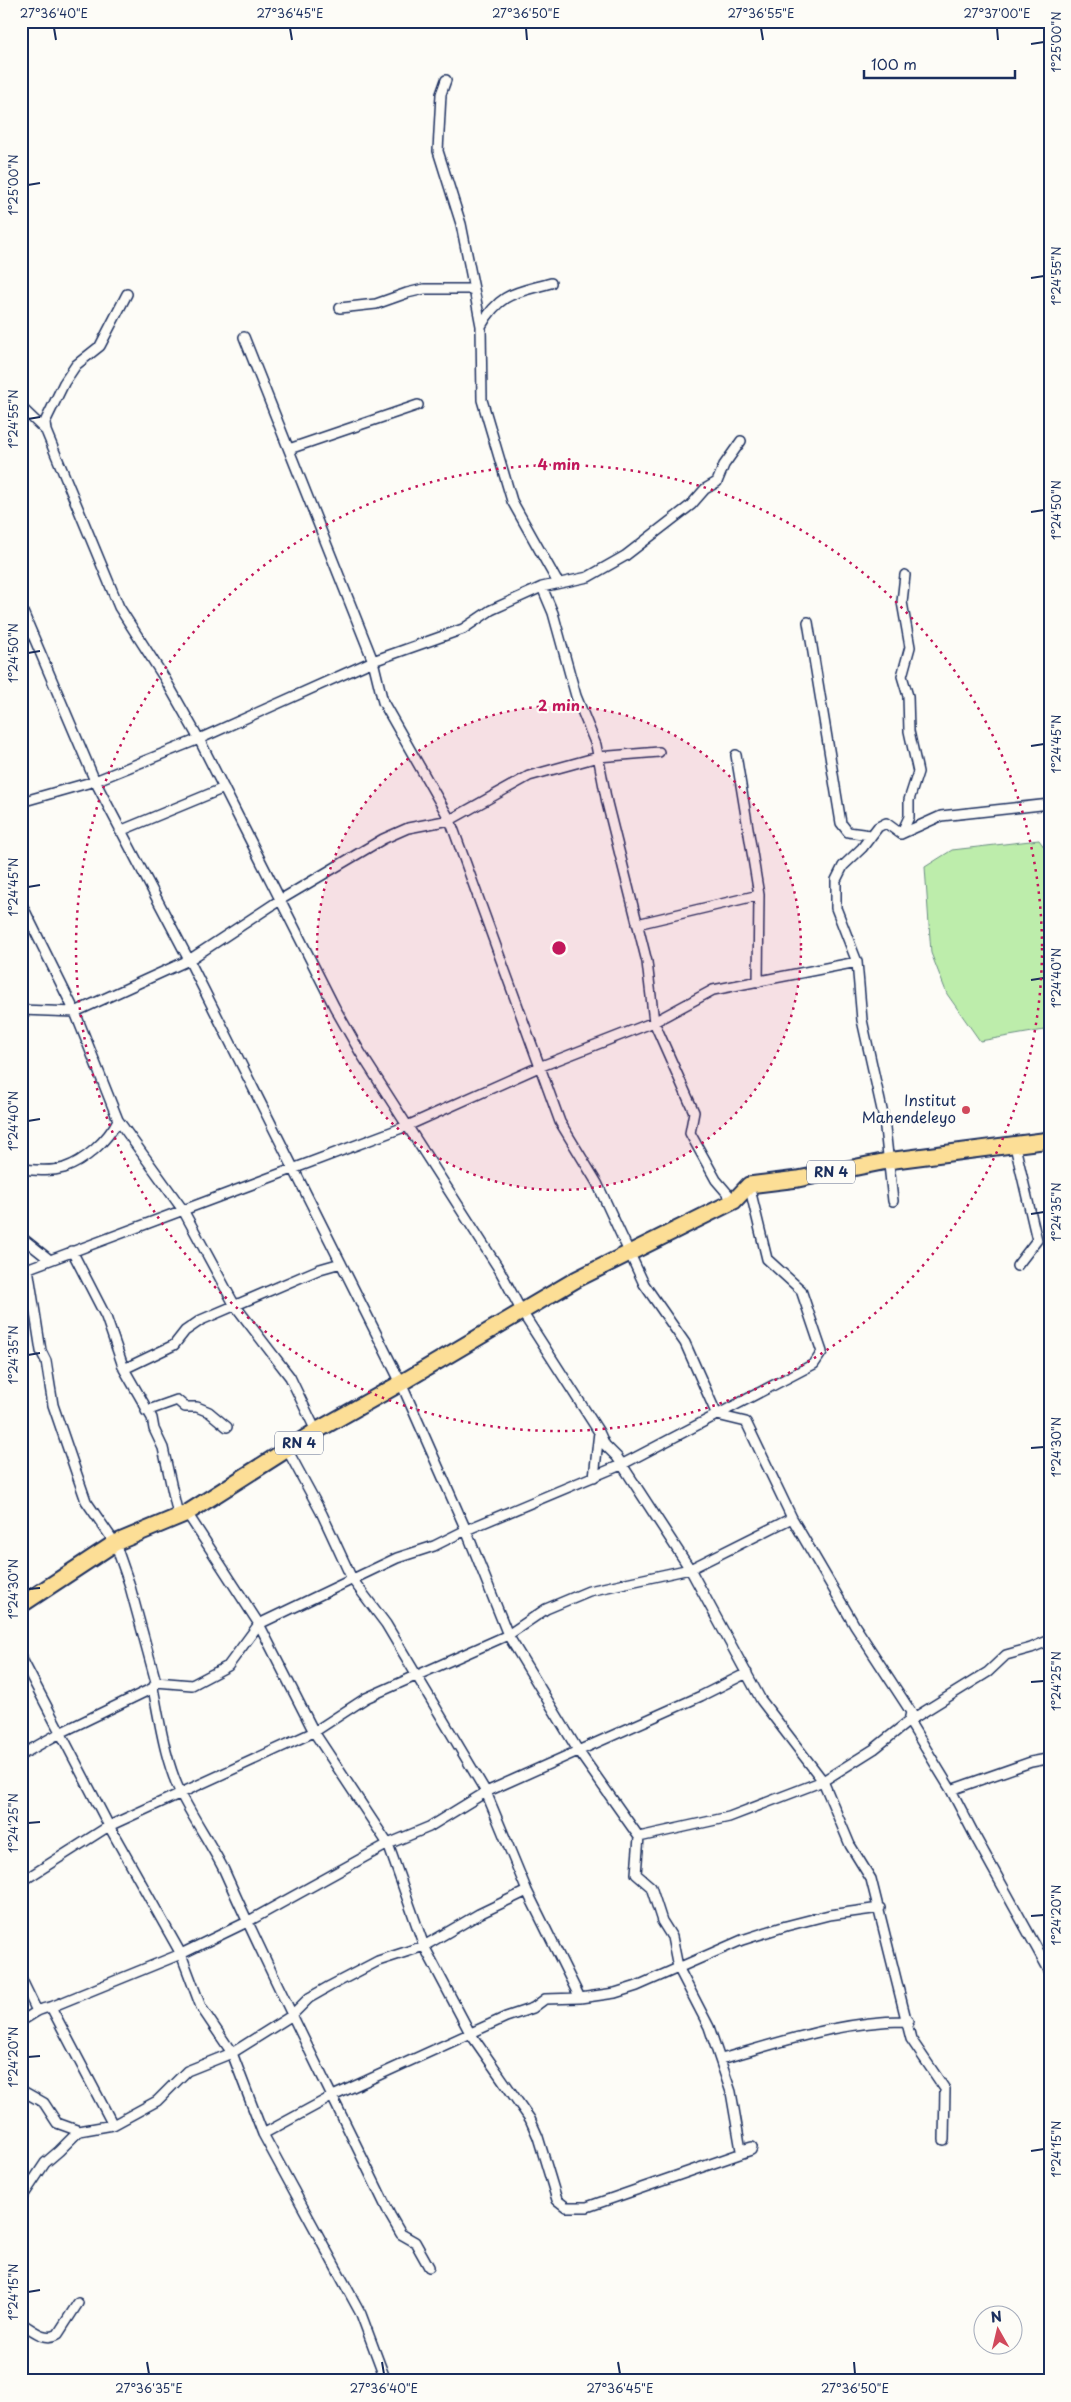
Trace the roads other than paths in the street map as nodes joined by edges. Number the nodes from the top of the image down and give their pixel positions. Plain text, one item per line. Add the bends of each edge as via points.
1 (446, 80) dead end
2 (551, 283) dead end
3 (474, 289) junction
4 (127, 294) dead end
5 (340, 308) dead end
6 (480, 326) junction
7 (244, 337) dead end
8 (418, 405) dead end
9 (21, 408) edge
10 (46, 431) junction
11 (741, 440) dead end
12 (289, 450) junction
13 (905, 575) dead end
14 (558, 584) junction
15 (542, 587) junction
16 (23, 612) dead end
17 (808, 622) dead end
18 (373, 661) junction
19 (199, 740) junction
20 (659, 752) dead end
21 (736, 755) dead end
22 (598, 757) junction
23 (94, 781) junction
24 (224, 788) junction
25 (21, 802) edge
26 (1050, 804) edge
27 (450, 820) junction
28 (120, 831) junction
29 (901, 834) junction
30 (870, 835) junction
31 (759, 895) junction
32 (280, 900) junction
33 (21, 903) edge
34 (637, 924) junction
35 (189, 960) junction
36 (856, 962) junction
37 (758, 982) junction
38 (21, 1010) edge
39 (75, 1012) junction
40 (654, 1022) junction
41 (539, 1067) junction
42 (118, 1120) junction
43 (407, 1126) junction
44 (1050, 1140) edge
45 (1015, 1146) junction
46 (888, 1161) junction
47 (21, 1169) edge
48 (295, 1169) junction
49 (750, 1185) junction
50 (734, 1201) junction
51 (893, 1201) dead end
52 (183, 1210) junction
53 (21, 1237) edge
54 (72, 1251) junction
55 (630, 1252) junction
56 (50, 1260) junction
57 (341, 1263) junction
58 (1017, 1266) dead end
59 (25, 1269) edge
60 (234, 1304) junction
61 (522, 1312) junction
62 (124, 1369) junction
63 (401, 1383) junction
64 (146, 1411) junction
65 (717, 1415) junction
66 (227, 1427) dead end
67 (316, 1431) junction
68 (599, 1432) junction
69 (288, 1451) junction
70 (621, 1465) junction
71 (594, 1477) junction
72 (183, 1514) junction
73 (792, 1518) junction
74 (466, 1530) junction
75 (115, 1543) junction
76 (690, 1569) junction
77 (352, 1579) junction
78 (21, 1604) edge
79 (258, 1624) junction
80 (508, 1635) junction
81 (1050, 1640) edge
82 (21, 1657) edge
83 (747, 1673) junction
84 (418, 1676) junction
85 (154, 1685) junction
86 (910, 1721) junction
87 (314, 1732) junction
88 (60, 1733) junction
89 (579, 1752) junction
90 (21, 1754) edge
91 (1050, 1762) edge
92 (823, 1781) junction
93 (951, 1790) junction
94 (486, 1792) junction
95 (181, 1793) junction
96 (109, 1826) junction
97 (640, 1837) junction
98 (388, 1844) junction
99 (21, 1882) edge
100 (527, 1891) junction
101 (880, 1908) junction
102 (247, 1922) junction
103 (424, 1946) junction
104 (181, 1954) junction
105 (678, 1967) junction
106 (1050, 1972) edge
107 (21, 1978) edge
108 (580, 1998) junction
109 (51, 2007) junction
110 (36, 2009) junction
111 (291, 2016) junction
112 (21, 2022) edge
113 (908, 2022) junction
114 (470, 2034) junction
115 (232, 2053) junction
116 (721, 2059) junction
117 (21, 2090) edge
118 (334, 2096) junction
119 (113, 2125) junction
120 (79, 2130) junction
121 (263, 2134) junction
122 (944, 2140) dead end
123 (21, 2199) edge
124 (429, 2267) dead end
125 (78, 2303) dead end
126 (21, 2323) edge
127 (386, 2381) edge

1 - 3 street via 441,94 438,151 461,224
2 - 6 street via 504,298 493,306
3 - 5 street via 424,289 376,304
3 - 6 street
4 - 10 street via 100,346 76,365 64,383 45,422
6 - 14 street via 482,400 512,501
7 - 12 street
8 - 12 street
9 - 10 street
10 - 19 street via 119,607
11 - 14 street via 717,482 651,537 604,569 588,577
12 - 18 street
13 - 29 street via 902,602 910,647 902,676 908,696 910,731 918,772 909,800 910,817
14 - 15 street
15 - 18 street via 491,610 464,628
15 - 22 street
16 - 23 street
17 - 30 street via 841,823 848,832
18 - 19 street
18 - 27 street via 383,702
19 - 23 street
19 - 24 street
20 - 22 street
21 - 31 street
22 - 27 street via 529,776
22 - 34 street
23 - 25 street
23 - 28 street
24 - 28 street
24 - 32 street
26 - 29 street via 941,816
27 - 32 street via 408,828 383,838
27 - 41 street
28 - 35 street
29 - 30 street via 886,823
30 - 36 street via 862,848 843,866 836,880 836,908
31 - 34 street
31 - 37 street
32 - 35 street
32 - 43 street via 360,1052
33 - 39 street
34 - 40 street via 647,962
35 - 39 street
35 - 48 street
36 - 37 street
36 - 46 street via 862,1020 884,1119
37 - 40 street via 713,990
38 - 39 street
39 - 42 street
40 - 41 street
40 - 50 street via 694,1112 690,1133 716,1180
41 - 43 street
41 - 55 street via 560,1122 597,1183
42 - 47 street via 112,1132 71,1164 44,1171
42 - 52 street
43 - 48 street
43 - 61 street via 499,1269
44 - 45 highway, RN 4
45 - 46 highway, RN 4
45 - 58 street via 1037,1240
46 - 49 highway, RN 4
46 - 51 street
48 - 52 street
48 - 57 street
49 - 50 highway, RN 4
49 - 65 street via 767,1259 801,1290 822,1352 814,1364
50 - 55 highway, RN 4
52 - 54 street
52 - 60 street
53 - 56 street
54 - 56 street
54 - 62 street via 106,1317
55 - 61 highway, RN 4
55 - 65 street via 644,1284 685,1342
56 - 59 street
57 - 60 street
57 - 63 street
59 - 75 street via 53,1405 86,1500
60 - 62 street via 192,1325 174,1345
60 - 67 street via 290,1377
61 - 63 highway, RN 4
61 - 68 street
62 - 64 street
63 - 67 highway, RN 4
63 - 74 street
64 - 66 street via 177,1400 185,1407 209,1412
64 - 72 street via 152,1418
65 - 70 street
65 - 73 street via 746,1422
67 - 69 highway, RN 4
68 - 70 street
68 - 71 street
69 - 72 highway, RN 4
69 - 77 street
70 - 71 street
70 - 76 street
71 - 74 street
72 - 75 highway, RN 4
72 - 79 street
73 - 76 street
73 - 86 street via 855,1626 911,1712
74 - 77 street
74 - 80 street
75 - 78 highway, RN 4
75 - 85 street via 129,1583
76 - 80 street via 589,1591 546,1610
76 - 83 street
77 - 79 street
77 - 84 street via 386,1624
79 - 85 street via 228,1666 192,1685
79 - 87 street
80 - 84 street
80 - 89 street
81 - 86 street via 1006,1655 980,1677
82 - 88 street
83 - 89 street
83 - 92 street via 761,1700
84 - 87 street via 366,1698
84 - 94 street
85 - 88 street
85 - 95 street via 164,1745
86 - 92 street
86 - 93 street
87 - 95 street
87 - 98 street
88 - 90 street
88 - 96 street
89 - 94 street
89 - 97 street
91 - 93 street via 1047,1759 1031,1762
92 - 97 street via 729,1817
92 - 101 street via 850,1844 871,1879
93 - 106 street
94 - 98 street via 429,1827
94 - 100 street
95 - 96 street
95 - 102 street via 215,1851
96 - 99 street
96 - 104 street
97 - 105 street via 636,1874 651,1887 662,1921 672,1937
98 - 102 street
98 - 103 street
100 - 103 street
100 - 108 street
101 - 105 street via 830,1915 786,1926 742,1940
101 - 113 street
102 - 104 street
102 - 111 street
103 - 111 street via 378,1961 309,1998
103 - 114 street
104 - 109 street
104 - 115 street via 202,2006
105 - 108 street via 615,1993
105 - 116 street
107 - 110 street
108 - 114 street via 545,1999 533,2008
109 - 110 street
109 - 119 street
110 - 112 street
111 - 115 street
111 - 118 street
113 - 116 street via 883,2021 849,2026
113 - 122 street via 916,2049 945,2089
114 - 116 street via 530,2119 558,2200 566,2207 587,2207 751,2150 752,2147 741,2150 731,2092
114 - 118 street
115 - 119 street via 187,2071 157,2100
115 - 121 street
117 - 120 street via 44,2103 57,2123
118 - 121 street
118 - 124 street via 390,2215 401,2234 415,2242
119 - 120 street
120 - 123 street via 45,2163
121 - 127 street via 361,2314
125 - 126 street via 54,2337 44,2337

